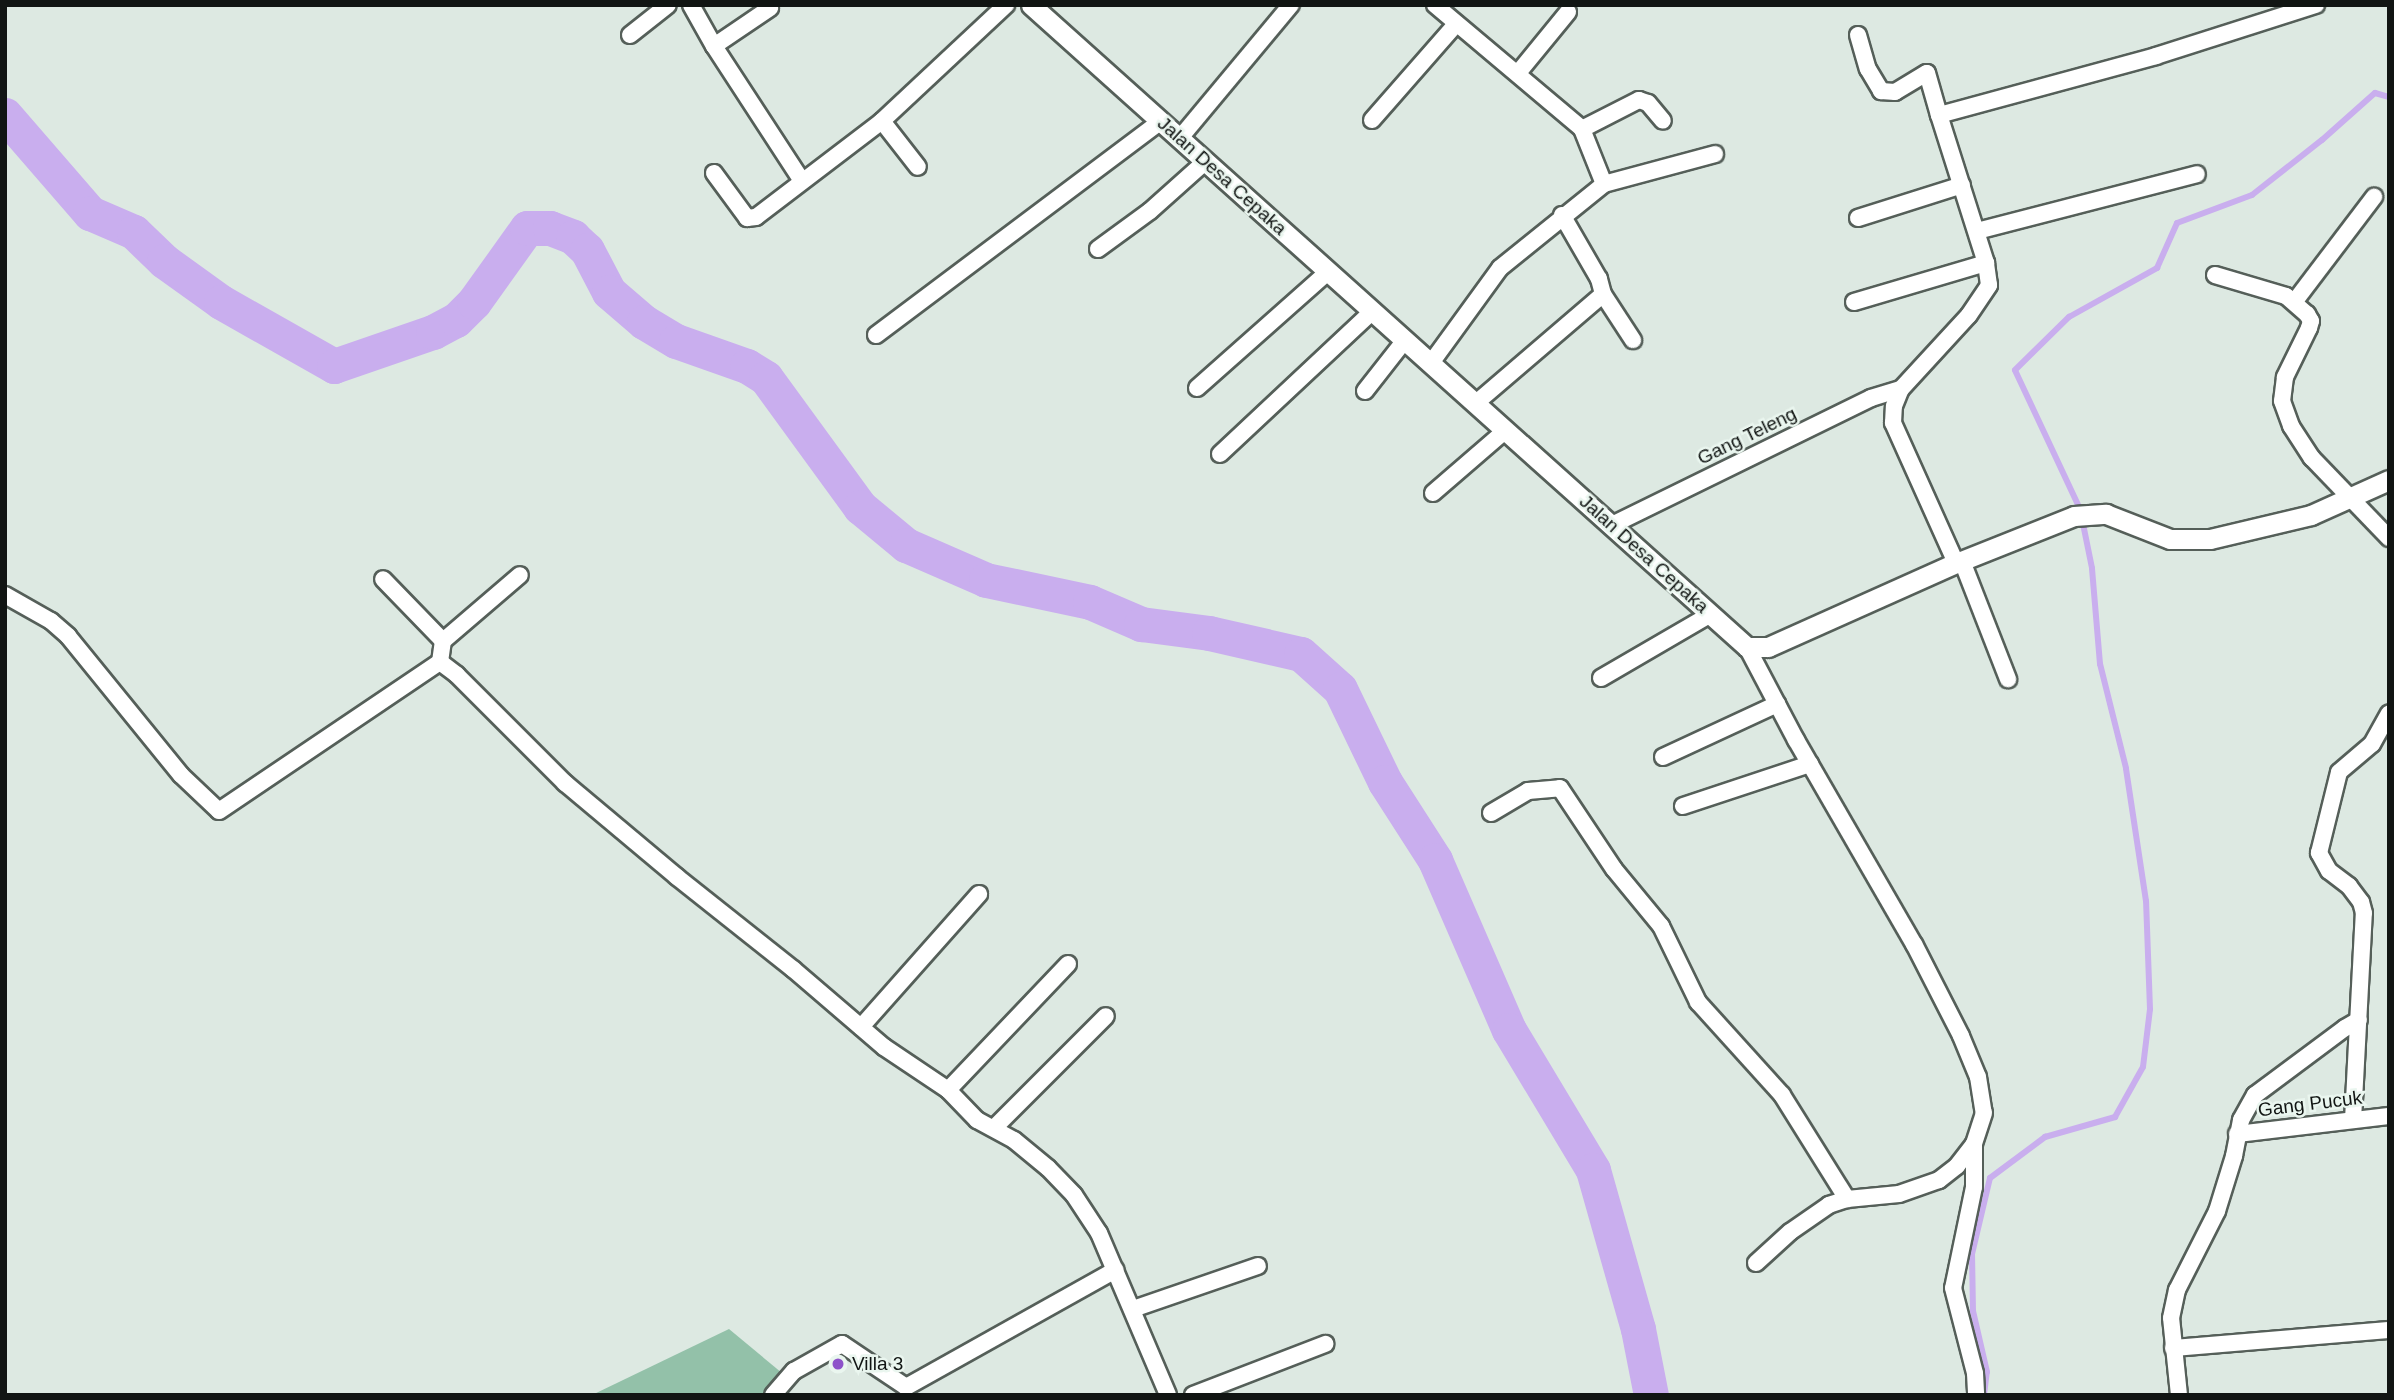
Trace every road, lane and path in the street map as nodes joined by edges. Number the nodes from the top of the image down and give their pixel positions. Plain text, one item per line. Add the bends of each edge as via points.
1 (668, 5) edge
2 (691, 5) edge
3 (1006, 5) edge
4 (1291, 5) edge
5 (1435, 5) edge
6 (2316, 5) edge
7 (1036, 7) edge
8 (770, 8) dead end
9 (1568, 12) dead end
10 (1456, 24) junction
11 (630, 35) dead end
12 (1858, 35) dead end
13 (713, 46) junction
14 (1518, 73) junction
15 (1939, 115) junction
16 (1372, 120) dead end
17 (882, 121) junction
18 (1161, 121) junction
19 (1663, 121) dead end
20 (1582, 130) junction
21 (1180, 138) junction
22 (1715, 154) dead end
23 (1206, 162) junction
24 (918, 167) dead end
25 (713, 173) dead end
26 (2197, 174) dead end
27 (802, 181) junction
28 (1604, 184) junction
29 (1962, 185) junction
30 (2374, 197) dead end
31 (1562, 215) junction
32 (1858, 218) dead end
33 (1977, 231) junction
34 (1098, 249) dead end
35 (1986, 263) junction
36 (1329, 271) junction
37 (2215, 275) dead end
38 (1603, 294) junction
39 (2295, 301) junction
40 (1854, 302) dead end
41 (1373, 311) junction
42 (876, 335) dead end
43 (1405, 340) junction
44 (1633, 340) dead end
45 (1432, 363) junction
46 (1197, 388) dead end
47 (1901, 389) junction
48 (1365, 391) dead end
49 (1476, 403) junction
50 (1506, 430) junction
51 (1220, 454) dead end
52 (2389, 480) edge
53 (1433, 493) dead end
54 (2350, 498) junction
55 (1612, 525) junction
56 (2389, 538) edge
57 (1959, 562) junction
58 (520, 575) dead end
59 (383, 579) dead end
60 (5, 595) edge
61 (1711, 614) junction
62 (443, 641) junction
63 (1747, 647) junction
64 (440, 662) junction
65 (1601, 678) dead end
66 (2008, 679) dead end
67 (1777, 704) junction
68 (2389, 713) edge
69 (1663, 757) dead end
70 (1810, 764) junction
71 (1683, 806) dead end
72 (1492, 813) dead end
73 (979, 894) dead end
74 (1068, 964) dead end
75 (1106, 1016) dead end
76 (2359, 1020) junction
77 (861, 1027) junction
78 (948, 1090) junction
79 (2389, 1116) edge
80 (2353, 1120) junction
81 (994, 1128) junction
82 (2236, 1134) junction
83 (1974, 1144) junction
84 (1847, 1199) junction
85 (1756, 1263) dead end
86 (1258, 1266) dead end
87 (1115, 1270) junction
88 (1133, 1309) junction
89 (2389, 1331) edge
90 (1325, 1344) dead end
91 (2173, 1348) junction
92 (774, 1395) edge
93 (1168, 1395) edge
94 (1193, 1395) edge
95 (1976, 1395) edge
96 (2179, 1395) edge

1 - 11 street
2 - 13 street
3 - 17 street
4 - 21 street
5 - 10 street
6 - 15 street via 2156,56
7 - 18 street, Jalan Desa Cepaka
8 - 13 street
9 - 14 street
10 - 14 street
10 - 16 street
12 - 15 street via 1868,69 1881,91 1895,93 1927,73
13 - 27 street
14 - 20 street
15 - 29 street
17 - 24 street
17 - 27 street
18 - 21 street, Jalan Desa Cepaka
18 - 42 street
19 - 20 street via 1648,103 1639,100
20 - 28 street
21 - 23 street, Jalan Desa Cepaka
22 - 28 street
23 - 34 street
23 - 36 street, Jalan Desa Cepaka
25 - 27 street via 750,219
26 - 33 street
28 - 31 street
29 - 32 street
29 - 33 street
30 - 39 street
31 - 38 street via 1600,279
31 - 45 street via 1500,268
33 - 35 street
35 - 40 street
35 - 47 street via 1989,285 1981,301
36 - 41 street, Jalan Desa Cepaka
36 - 46 street
37 - 39 street
38 - 44 street
38 - 49 street
39 - 54 street via 2311,321 2285,377 2282,401 2291,426 2312,458
41 - 43 street, Jalan Desa Cepaka
41 - 51 street
43 - 45 street, Jalan Desa Cepaka
43 - 48 street
45 - 49 street, Jalan Desa Cepaka
47 - 55 street, Gang Teleng via 1871,398
47 - 57 street via 1893,423
49 - 50 street, Jalan Desa Cepaka
50 - 53 street
50 - 55 street, Jalan Desa Cepaka
52 - 54 street
54 - 56 street
54 - 57 street via 2311,514 2193,540 2170,539 2106,514 2074,516
55 - 61 street, Jalan Desa Cepaka
57 - 63 street via 1768,647
57 - 66 street
58 - 62 street
59 - 62 street
60 - 64 street via 68,636 181,775 219,811
61 - 63 street, Jalan Desa Cepaka
61 - 65 street
62 - 64 street
63 - 67 street
64 - 77 street via 565,783
67 - 69 street
67 - 70 street
68 - 76 street via 2372,744 2339,772 2319,853 2329,871 2361,902 2364,913
70 - 71 street
70 - 83 street via 1914,944 1961,1036 1978,1077 1984,1113
72 - 84 street via 1528,791 1560,788 1614,869 1661,926 1698,1002 1782,1095
73 - 77 street
74 - 78 street
75 - 81 street
76 - 80 street
76 - 82 street via 2255,1095
77 - 78 street
78 - 81 street via 977,1120
79 - 80 street, Gang Pucuk
80 - 82 street, Gang Pucuk
81 - 87 street via 1048,1168 1074,1195 1099,1233
82 - 91 street via 2217,1211 2177,1290 2171,1318
83 - 84 street via 1957,1166 1920,1189
83 - 95 street via 1974,1187 1952,1288 1975,1373
84 - 85 street via 1819,1211
86 - 88 street
87 - 88 street
87 - 92 street via 906,1387 842,1344 794,1371
88 - 93 street
89 - 91 street
90 - 94 street
91 - 96 street

